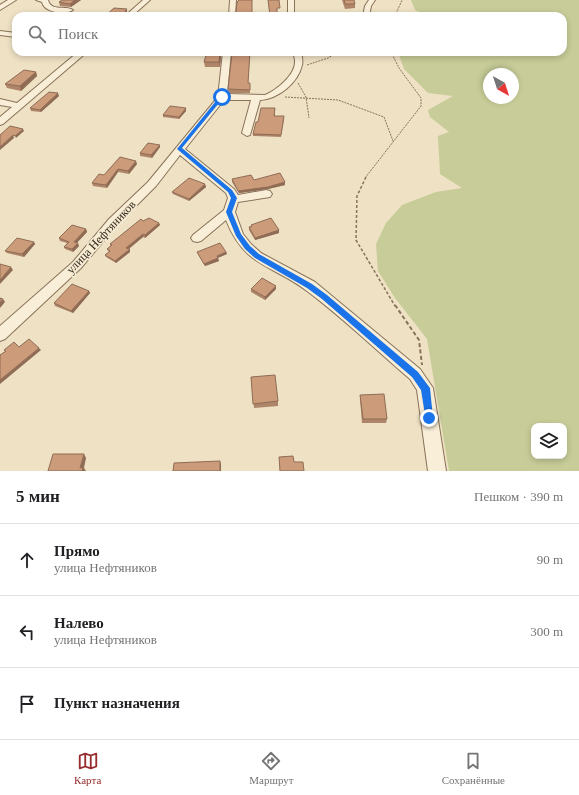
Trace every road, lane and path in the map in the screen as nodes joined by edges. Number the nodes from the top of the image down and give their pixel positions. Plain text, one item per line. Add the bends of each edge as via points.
1 (13, 0) edge
2 (39, 0) edge
3 (147, 0) edge
4 (233, 0) edge
5 (292, 0) edge
6 (372, 0) edge
7 (402, 0) edge
8 (0, 8) edge
9 (70, 10) edge
10 (133, 12) edge
11 (232, 12) edge
12 (291, 12) edge
13 (367, 12) edge
14 (396, 12) edge
15 (0, 33) edge
16 (12, 34) edge
17 (78, 56) edge
18 (227, 56) edge
19 (298, 56) edge
20 (331, 56) edge
21 (393, 56) edge
22 (296, 72) junction
23 (222, 97) junction
24 (285, 97) dead end
25 (255, 98) junction
26 (306, 98) junction
27 (0, 102) edge
28 (20, 106) junction
29 (309, 118) dead end
30 (0, 122) edge
31 (247, 133) dead end
32 (393, 141) junction
33 (179, 149) junction
34 (266, 194) dead end
35 (234, 198) junction
36 (229, 212) junction
37 (197, 238) dead end
38 (0, 335) edge
39 (423, 368) dead end
40 (438, 471) edge

1 - 8 street
2 - 9 street via 45,0 51,9
3 - 10 street
4 - 11 street
5 - 12 street
6 - 13 street
7 - 14 path
15 - 16 street
17 - 28 street
18 - 23 street
19 - 22 street via 299,63
20 - 22 path
21 - 32 path via 421,98 421,106
22 - 25 street via 274,94
22 - 26 path
23 - 25 street
23 - 33 street, улица Нефтяников
24 - 26 path
25 - 31 street
26 - 29 path
26 - 32 path via 338,100 384,117
27 - 28 street
28 - 30 street
32 - 39 path via 365,178 357,196 356,240 419,340
33 - 35 street via 230,191
33 - 38 street, улица Нефтяников via 152,184 113,222 77,265
34 - 35 street
35 - 36 street
36 - 37 street
36 - 40 street via 238,235 257,256 315,289 415,374 425,388

